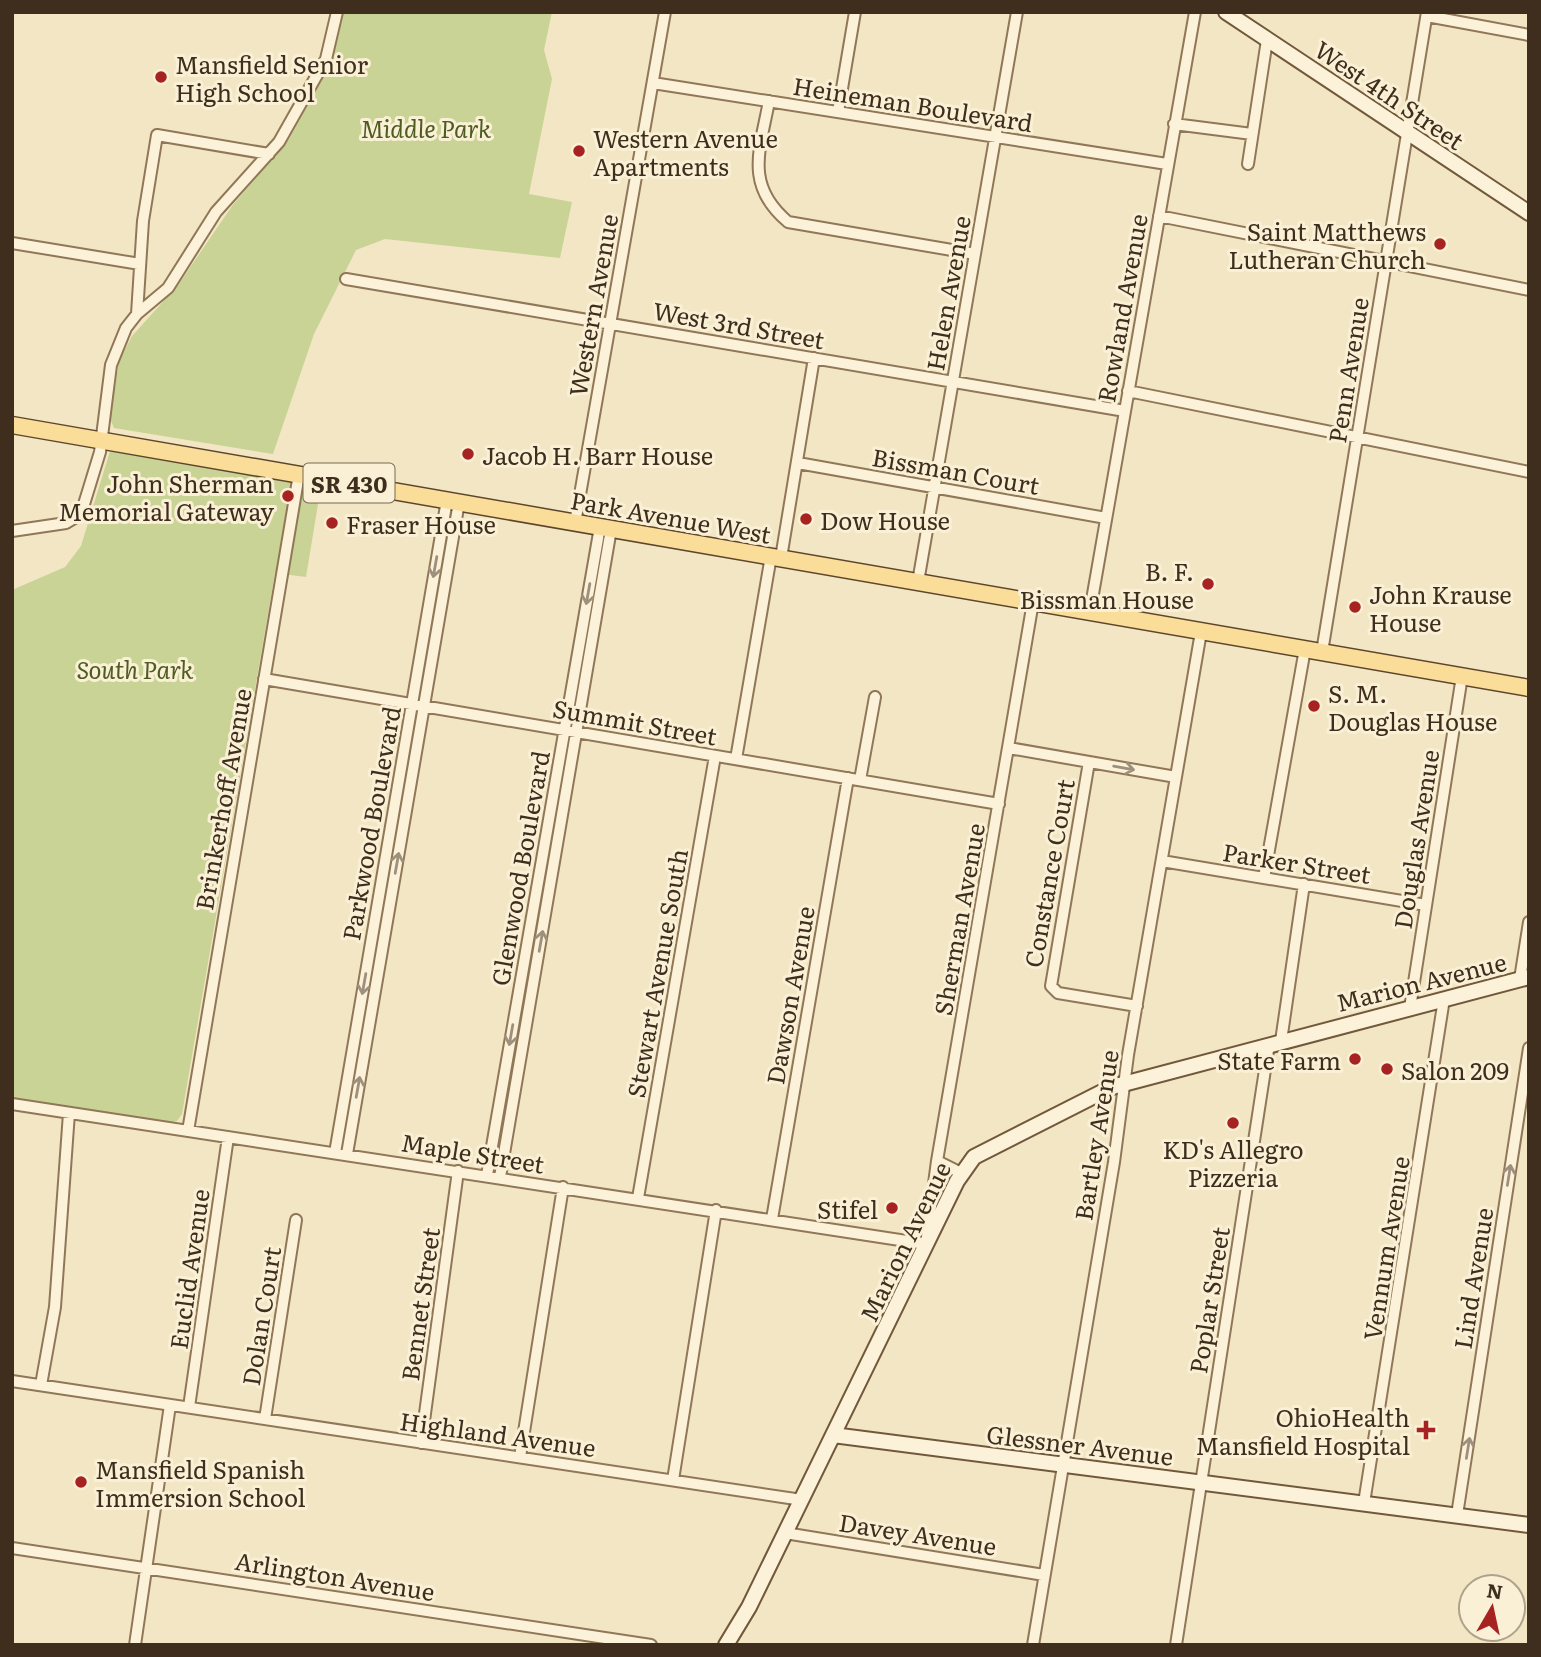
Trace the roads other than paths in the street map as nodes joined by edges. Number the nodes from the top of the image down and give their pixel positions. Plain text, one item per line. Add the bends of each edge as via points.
1 (337, 12) edge
2 (665, 12) edge
3 (855, 12) edge
4 (1017, 12) edge
5 (1195, 12) edge
6 (1226, 12) edge
7 (1427, 14) edge
8 (1529, 35) edge
9 (1267, 40) junction
10 (653, 83) junction
11 (769, 101) junction
12 (838, 112) junction
13 (1174, 124) junction
14 (1408, 133) junction
15 (1252, 134) junction
16 (995, 137) junction
17 (269, 154) junction
18 (1167, 164) junction
19 (1248, 164) dead end
20 (1529, 213) edge
21 (1159, 216) junction
22 (12, 243) edge
23 (975, 254) junction
24 (1387, 261) junction
25 (140, 269) junction
26 (346, 279) dead end
27 (1529, 289) edge
28 (164, 292) junction
29 (137, 314) junction
30 (610, 324) junction
31 (814, 358) junction
32 (953, 382) junction
33 (1128, 391) junction
34 (1125, 411) junction
35 (12, 425) edge
36 (1357, 438) junction
37 (99, 440) junction
38 (798, 463) junction
39 (1529, 472) edge
40 (299, 474) junction
41 (935, 488) junction
42 (453, 501) junction
43 (1106, 518) junction
44 (575, 523) junction
45 (605, 528) junction
46 (12, 531) edge
47 (776, 557) junction
48 (918, 582) junction
49 (1033, 601) junction
50 (1090, 611) junction
51 (1201, 632) junction
52 (1305, 649) junction
53 (1322, 652) junction
54 (1462, 677) junction
55 (264, 679) junction
56 (1529, 688) edge
57 (875, 697) dead end
58 (418, 705) junction
59 (564, 730) junction
60 (578, 732) junction
61 (1009, 748) junction
62 (715, 756) junction
63 (736, 759) junction
64 (1089, 762) junction
65 (1176, 777) junction
66 (848, 778) junction
67 (860, 780) junction
68 (999, 804) junction
69 (1162, 861) junction
70 (1264, 878) junction
71 (1304, 884) junction
72 (1426, 905) junction
73 (1529, 922) edge
74 (1524, 978) edge
75 (1444, 999) junction
76 (1137, 1006) junction
77 (1410, 1008) junction
78 (1275, 1042) junction
79 (1529, 1048) edge
80 (1126, 1082) junction
81 (12, 1104) edge
82 (69, 1113) junction
83 (188, 1130) junction
84 (229, 1137) junction
85 (341, 1153) junction
86 (937, 1161) junction
87 (458, 1171) junction
88 (961, 1173) junction
89 (487, 1175) junction
90 (500, 1177) junction
91 (563, 1187) junction
92 (638, 1198) junction
93 (716, 1210) junction
94 (772, 1219) junction
95 (296, 1220) dead end
96 (926, 1244) junction
97 (12, 1381) edge
98 (41, 1385) junction
99 (170, 1405) junction
100 (189, 1407) junction
101 (265, 1419) junction
102 (834, 1435) junction
103 (421, 1443) junction
104 (520, 1457) junction
105 (1062, 1465) junction
106 (673, 1480) junction
107 (1201, 1483) junction
108 (802, 1500) junction
109 (1364, 1503) junction
110 (1457, 1515) junction
111 (1529, 1525) edge
112 (786, 1533) junction
113 (12, 1548) edge
114 (146, 1568) junction
115 (1044, 1576) junction
116 (135, 1645) edge
117 (651, 1645) edge
118 (726, 1645) edge
119 (1033, 1645) edge
120 (1176, 1645) edge

1 - 17 street via 321,69
2 - 10 street, Western Avenue
3 - 12 street
4 - 16 street, Helen Avenue
5 - 13 street, Rowland Avenue
6 - 9 street, West 4th Street
7 - 8 street
7 - 14 street, Penn Avenue
9 - 14 street, West 4th Street
9 - 15 street
10 - 11 street, Heineman Boulevard
10 - 30 street, Western Avenue
11 - 12 street, Heineman Boulevard
11 - 23 street via 758,179 788,222
12 - 16 street, Heineman Boulevard
13 - 15 street
13 - 18 street, Rowland Avenue
14 - 20 street, West 4th Street
14 - 24 street, Penn Avenue
15 - 19 street
16 - 18 street, Heineman Boulevard
16 - 23 street, Helen Avenue
17 - 25 street via 157,135
17 - 28 street via 216,212
18 - 21 street, Rowland Avenue
21 - 24 street
21 - 33 street, Rowland Avenue
22 - 25 street
23 - 32 street, Helen Avenue
24 - 27 street
24 - 36 street, Penn Avenue
25 - 28 street via 145,289
25 - 29 street
26 - 30 street, West 3rd Street
28 - 29 street
29 - 37 street via 111,365
30 - 31 street, West 3rd Street
30 - 44 street, Western Avenue
31 - 32 street, West 3rd Street
31 - 38 street
32 - 34 street, West 3rd Street
32 - 41 street, Helen Avenue
33 - 34 street, Rowland Avenue
33 - 36 street
34 - 43 street, Rowland Avenue
35 - 37 main road, Park Avenue West / SR 430
36 - 39 street
36 - 53 street, Penn Avenue
37 - 40 main road, Park Avenue West / SR 430
37 - 46 street via 100,452 78,517
38 - 41 street, Bissman Court
38 - 47 street
40 - 42 main road, Park Avenue West / SR 430
40 - 55 street, Brinkerhoff Avenue
41 - 43 street, Bissman Court
41 - 48 street, Helen Avenue
42 - 44 main road, Park Avenue West / SR 430
42 - 58 street, Parkwood Boulevard
43 - 50 street, Rowland Avenue
44 - 45 main road, Park Avenue West / SR 430
45 - 47 main road, Park Avenue West / SR 430
45 -> 59 street, Glenwood Boulevard
45 - 60 street, Glenwood Boulevard
47 - 48 main road, Park Avenue West / SR 430
47 - 63 street
48 - 49 main road, Park Avenue West / SR 430
49 - 50 main road, Park Avenue West / SR 430
49 - 61 street, Sherman Avenue
50 - 51 main road, Park Avenue West / SR 430
51 - 52 main road, Park Avenue West / SR 430
51 - 65 street, Bartley Avenue
52 - 53 main road, Park Avenue West / SR 430
52 - 70 street
53 - 54 main road, Park Avenue West / SR 430
54 - 56 main road, Park Avenue West / SR 430
54 - 72 street, Douglas Avenue
55 - 58 street, Summit Street
55 - 83 street, Brinkerhoff Avenue
57 - 67 street
58 - 59 street, Summit Street
58 - 85 street, Parkwood Boulevard
59 - 60 street, Summit Street
59 -> 89 street, Glenwood Boulevard
60 - 62 street, Summit Street
90 -> 60 street, Glenwood Boulevard
61 - 64 street
61 - 68 street, Sherman Avenue
62 - 63 street, Summit Street
62 - 92 street, Stewart Avenue South
63 - 66 street, Summit Street
64 -> 65 street
64 - 76 street, Constance Court via 1051,986 1058,993
65 - 69 street, Bartley Avenue
66 - 67 street, Summit Street
66 - 94 street, Dawson Avenue
67 - 68 street, Summit Street
68 - 86 street, Sherman Avenue
69 - 70 street, Parker Street
69 - 76 street, Bartley Avenue
70 - 71 street, Parker Street
71 - 72 street, Parker Street
71 - 78 street, Poplar Street
72 - 77 street, Douglas Avenue
73 - 74 street
74 - 75 street, Marion Avenue
75 - 77 street, Marion Avenue
75 - 109 street, Vennum Avenue
76 - 80 street, Bartley Avenue
77 - 78 street, Marion Avenue
78 - 80 street, Marion Avenue
78 - 107 street, Poplar Street
110 -> 79 street, Lind Avenue
80 - 88 street, Marion Avenue via 995,1145 974,1157
80 - 105 street, Bartley Avenue
81 - 82 street, Maple Street
82 - 83 street, Maple Street
82 - 98 street via 55,1307
83 - 84 street, Maple Street
84 - 85 street, Maple Street
84 - 100 street, Euclid Avenue
85 - 87 street, Maple Street
86 - 88 street
86 - 96 street, Sherman Avenue
87 - 89 street, Maple Street
87 - 103 street, Bennet Street
88 - 96 street, Marion Avenue
89 - 90 street, Maple Street
90 - 91 street, Maple Street
91 - 92 street, Maple Street
91 - 104 street
92 - 93 street, Maple Street
93 - 94 street, Maple Street
93 - 106 street
94 - 96 street, Maple Street
95 - 101 street, Dolan Court
96 - 102 street, Marion Avenue
97 - 98 street
98 - 99 street
99 - 100 street, Highland Avenue
99 - 114 street
100 - 101 street, Highland Avenue
101 - 103 street, Highland Avenue
102 - 105 street, Glessner Avenue
102 - 108 street, Marion Avenue
103 - 104 street, Highland Avenue
104 - 106 street, Highland Avenue
105 - 107 street, Glessner Avenue
105 - 115 street, Bartley Avenue
106 - 108 street, Highland Avenue
107 - 109 street, Glessner Avenue
107 - 120 street, Poplar Street
108 - 112 street, Marion Avenue
109 - 110 street, Glessner Avenue
110 - 111 street, Glessner Avenue
112 - 115 street, Davey Avenue
112 - 118 street, Marion Avenue
113 - 114 street, Arlington Avenue
114 - 116 street
114 - 117 street, Arlington Avenue
115 - 119 street, Bartley Avenue

